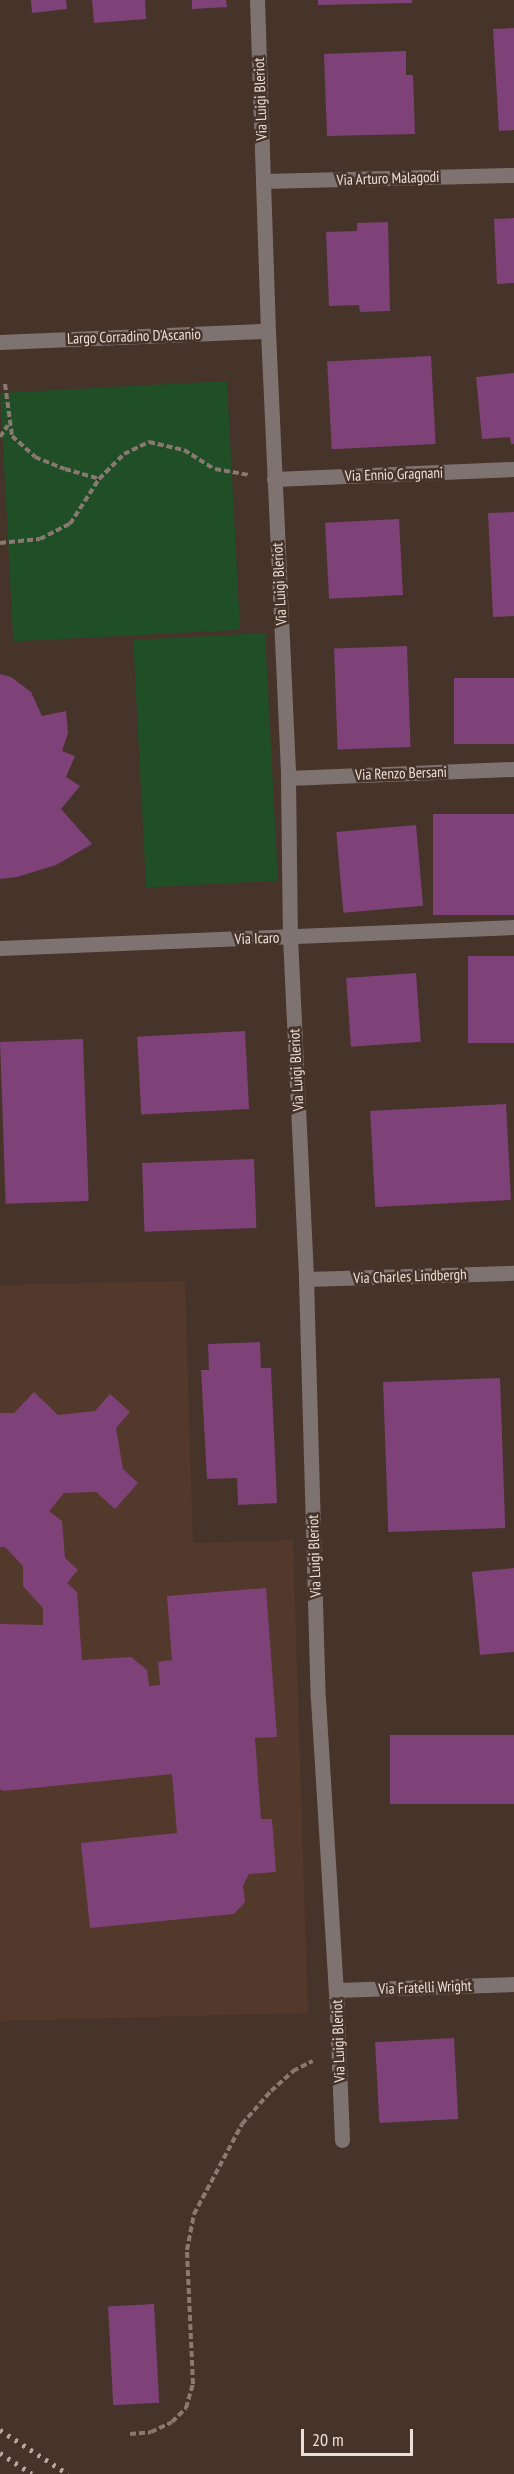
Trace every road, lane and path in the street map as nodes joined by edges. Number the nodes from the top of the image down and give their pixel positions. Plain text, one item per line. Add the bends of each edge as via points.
1 (257, 0) edge
2 (514, 175) edge
3 (263, 182) junction
4 (268, 331) junction
5 (0, 342) edge
6 (5, 384) dead end
7 (9, 424) junction
8 (0, 436) edge
9 (514, 469) edge
10 (99, 479) junction
11 (274, 479) junction
12 (0, 543) edge
13 (514, 769) edge
14 (288, 778) junction
15 (514, 927) edge
16 (290, 937) junction
17 (0, 948) edge
18 (514, 1273) edge
19 (306, 1279) junction
20 (514, 1984) edge
21 (336, 1990) junction
22 (339, 2051) junction
23 (342, 2140) dead end
24 (130, 2434) dead end

1 - 3 street, Via Luigi Bleriot
2 - 3 street, Via Arturo Malagodi
3 - 4 street, Via Luigi Bleriot
4 - 5 street, Largo Corradino D'Ascanio
4 - 11 street, Via Luigi Bleriot
6 - 7 path
7 - 8 path
7 - 10 path via 12,436 35,457
9 - 11 street, Via Ennio Gragnani
10 - 11 path via 124,454 149,441 184,450 216,469
10 - 12 path via 70,524 40,540
11 - 14 street, Via Luigi Bleriot
13 - 14 street, Via Renzo Bersani
14 - 16 street, Via Luigi Bleriot
15 - 16 street, Via Icaro
16 - 17 street, Via Icaro
16 - 19 street, Via Luigi Bleriot
18 - 19 street, Via Charles Lindbergh
19 - 21 street, Via Luigi Bleriot via 318,1699
20 - 21 street, Via Fratelli Wright
21 - 22 street, Via Luigi Bleriot
22 - 23 street, Via Luigi Bleriot
22 - 24 path via 293,2072 271,2091 242,2124 217,2169 194,2214 187,2250 193,2384 186,2408 172,2422 151,2432

